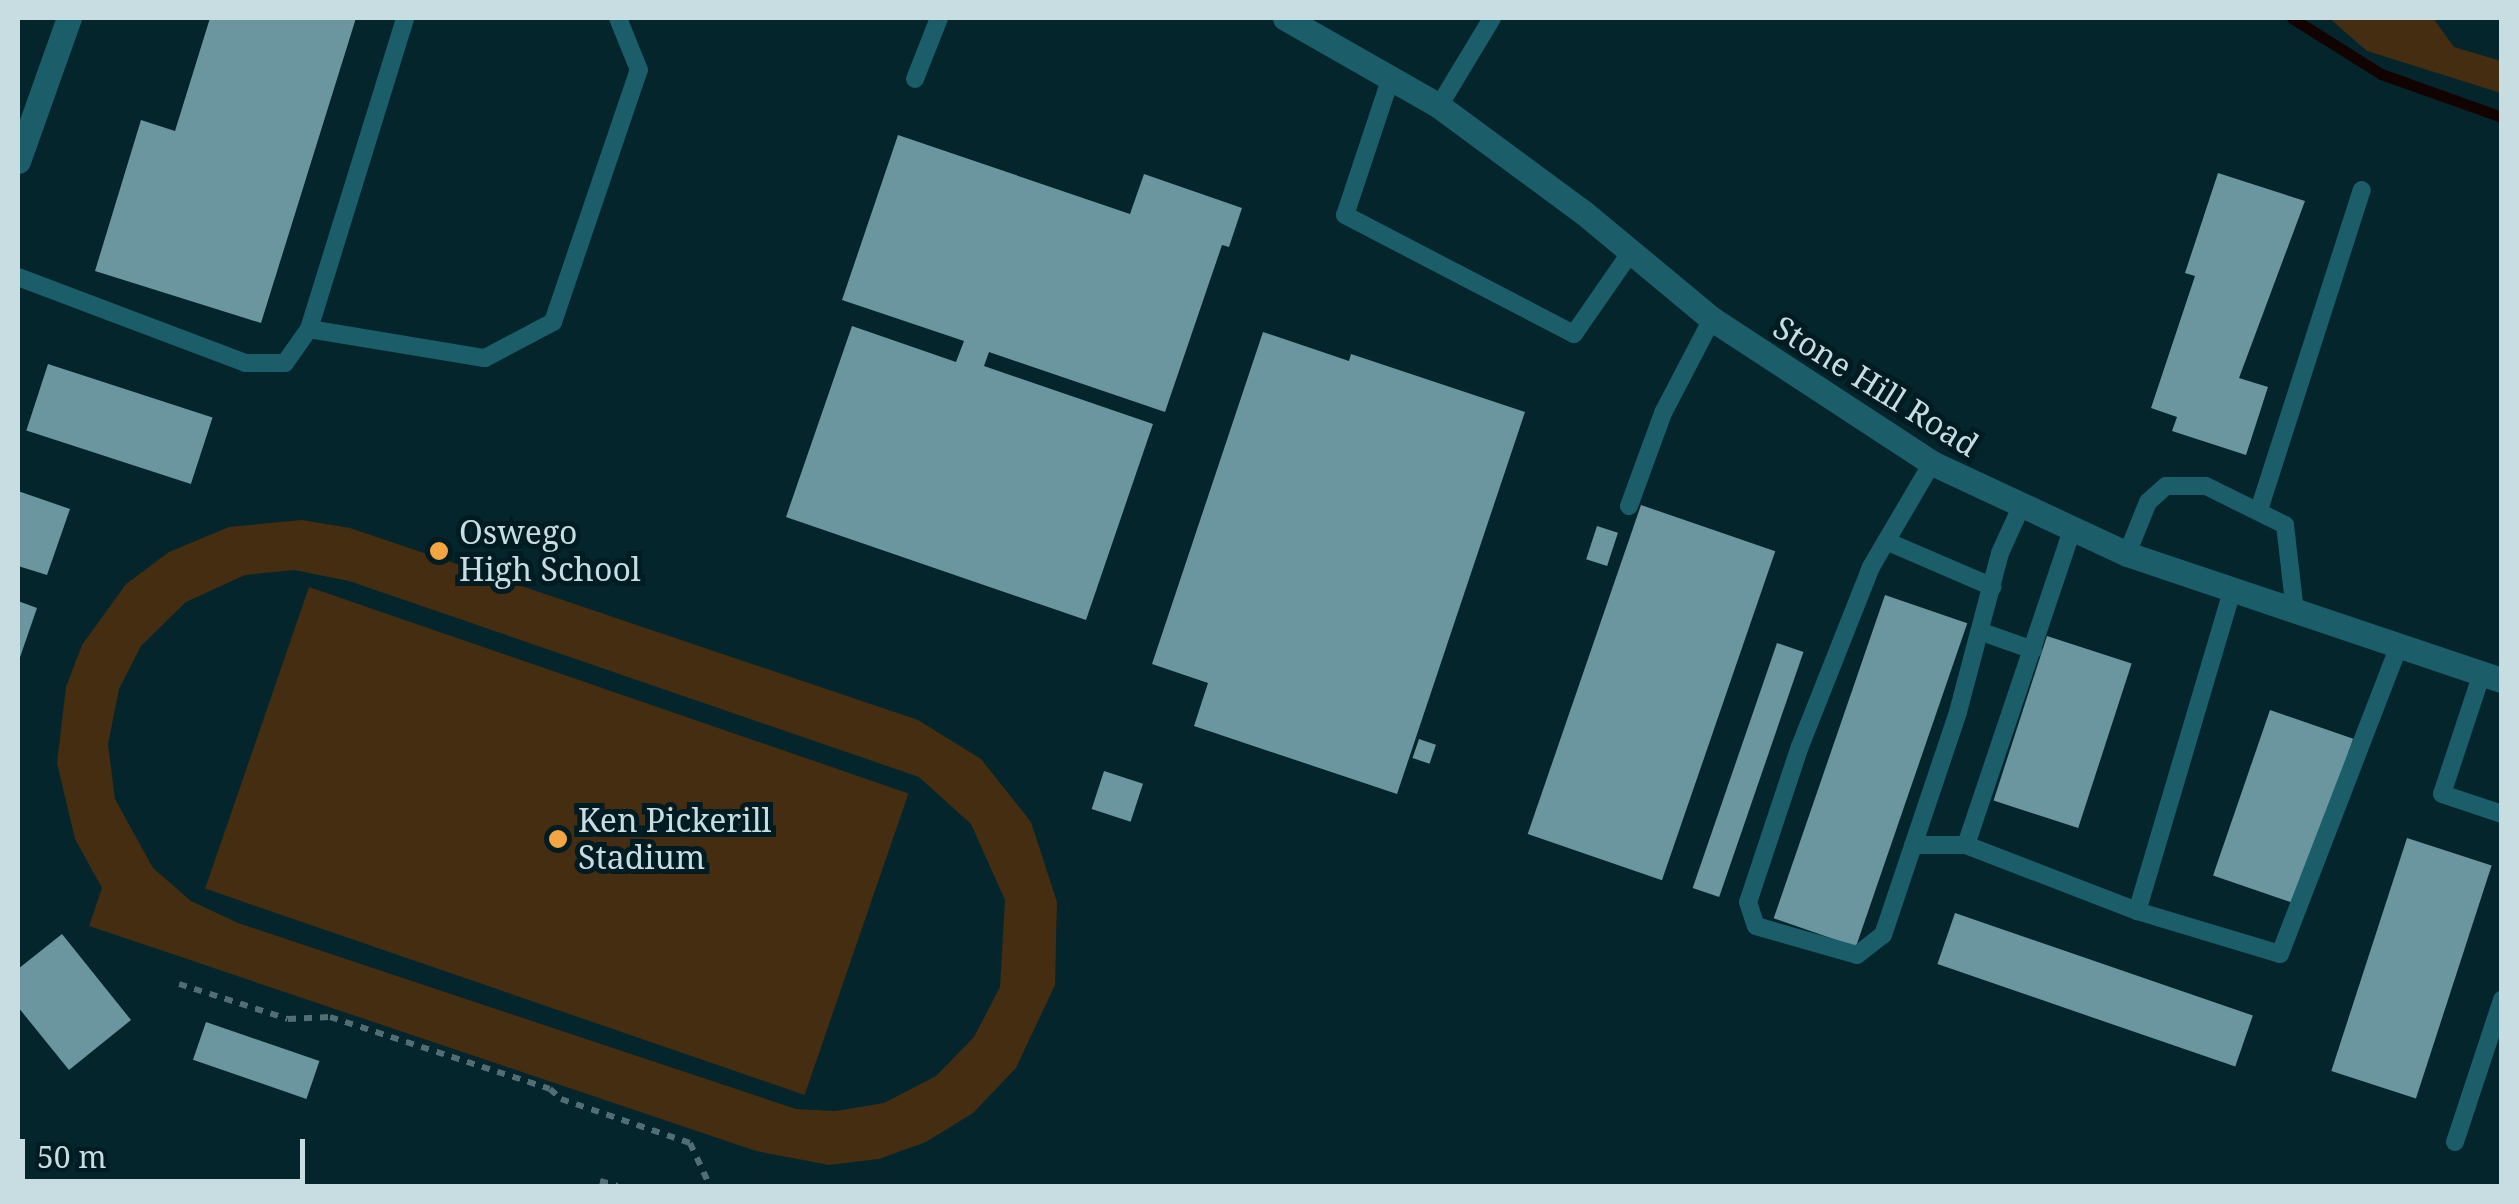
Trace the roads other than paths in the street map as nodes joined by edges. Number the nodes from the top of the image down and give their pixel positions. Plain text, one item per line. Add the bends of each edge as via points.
1 (69, 18) edge
2 (404, 18) edge
3 (618, 18) edge
4 (940, 18) edge
5 (1285, 18) edge
6 (1492, 18) edge
7 (1391, 77) junction
8 (915, 80) dead end
9 (1439, 106) junction
10 (18, 161) edge
11 (2362, 190) dead end
12 (1630, 253) junction
13 (18, 277) edge
14 (1712, 319) junction
15 (309, 329) junction
16 (1932, 464) junction
17 (1629, 506) dead end
18 (2021, 507) junction
19 (2260, 510) junction
20 (2072, 530) junction
21 (1886, 542) junction
22 (2128, 554) junction
23 (1992, 587) junction
24 (2232, 591) junction
25 (2295, 612) junction
26 (1982, 632) junction
27 (2399, 645) junction
28 (2033, 650) junction
29 (2492, 676) edge
30 (2502, 814) edge
31 (1913, 845) junction
32 (1966, 845) junction
33 (2137, 911) junction
34 (2502, 1000) edge
35 (2455, 1142) dead end

1 - 10 street
2 - 15 lane
3 - 15 lane via 639,70 553,322 485,358
4 - 8 lane
5 - 7 street, Stone Hill Road
6 - 9 lane
7 - 9 street, Stone Hill Road
7 - 12 lane via 1344,215 1574,334
9 - 12 street, Stone Hill Road
11 - 19 lane
12 - 14 street, Stone Hill Road
13 - 15 lane via 245,362 285,364
14 - 16 street, Stone Hill Road
14 - 17 lane via 1663,413
16 - 18 street, Stone Hill Road
16 - 21 lane
18 - 20 street, Stone Hill Road
18 - 23 lane
19 - 22 lane via 2206,486 2166,486 2148,502
19 - 25 lane via 2285,525
20 - 22 street, Stone Hill Road
20 - 28 lane
21 - 23 lane
21 - 31 lane via 1800,746 1748,915 1756,926 1788,939 1856,955 1870,951 1883,936
22 - 24 street, Stone Hill Road
23 - 26 lane
24 - 25 street, Stone Hill Road
24 - 33 lane
25 - 27 street, Stone Hill Road
26 - 28 lane
26 - 31 lane
27 - 29 street, Stone Hill Road
27 - 33 lane via 2280,954
28 - 32 lane
29 - 30 lane via 2442,794
31 - 32 lane
32 - 33 lane
34 - 35 lane

